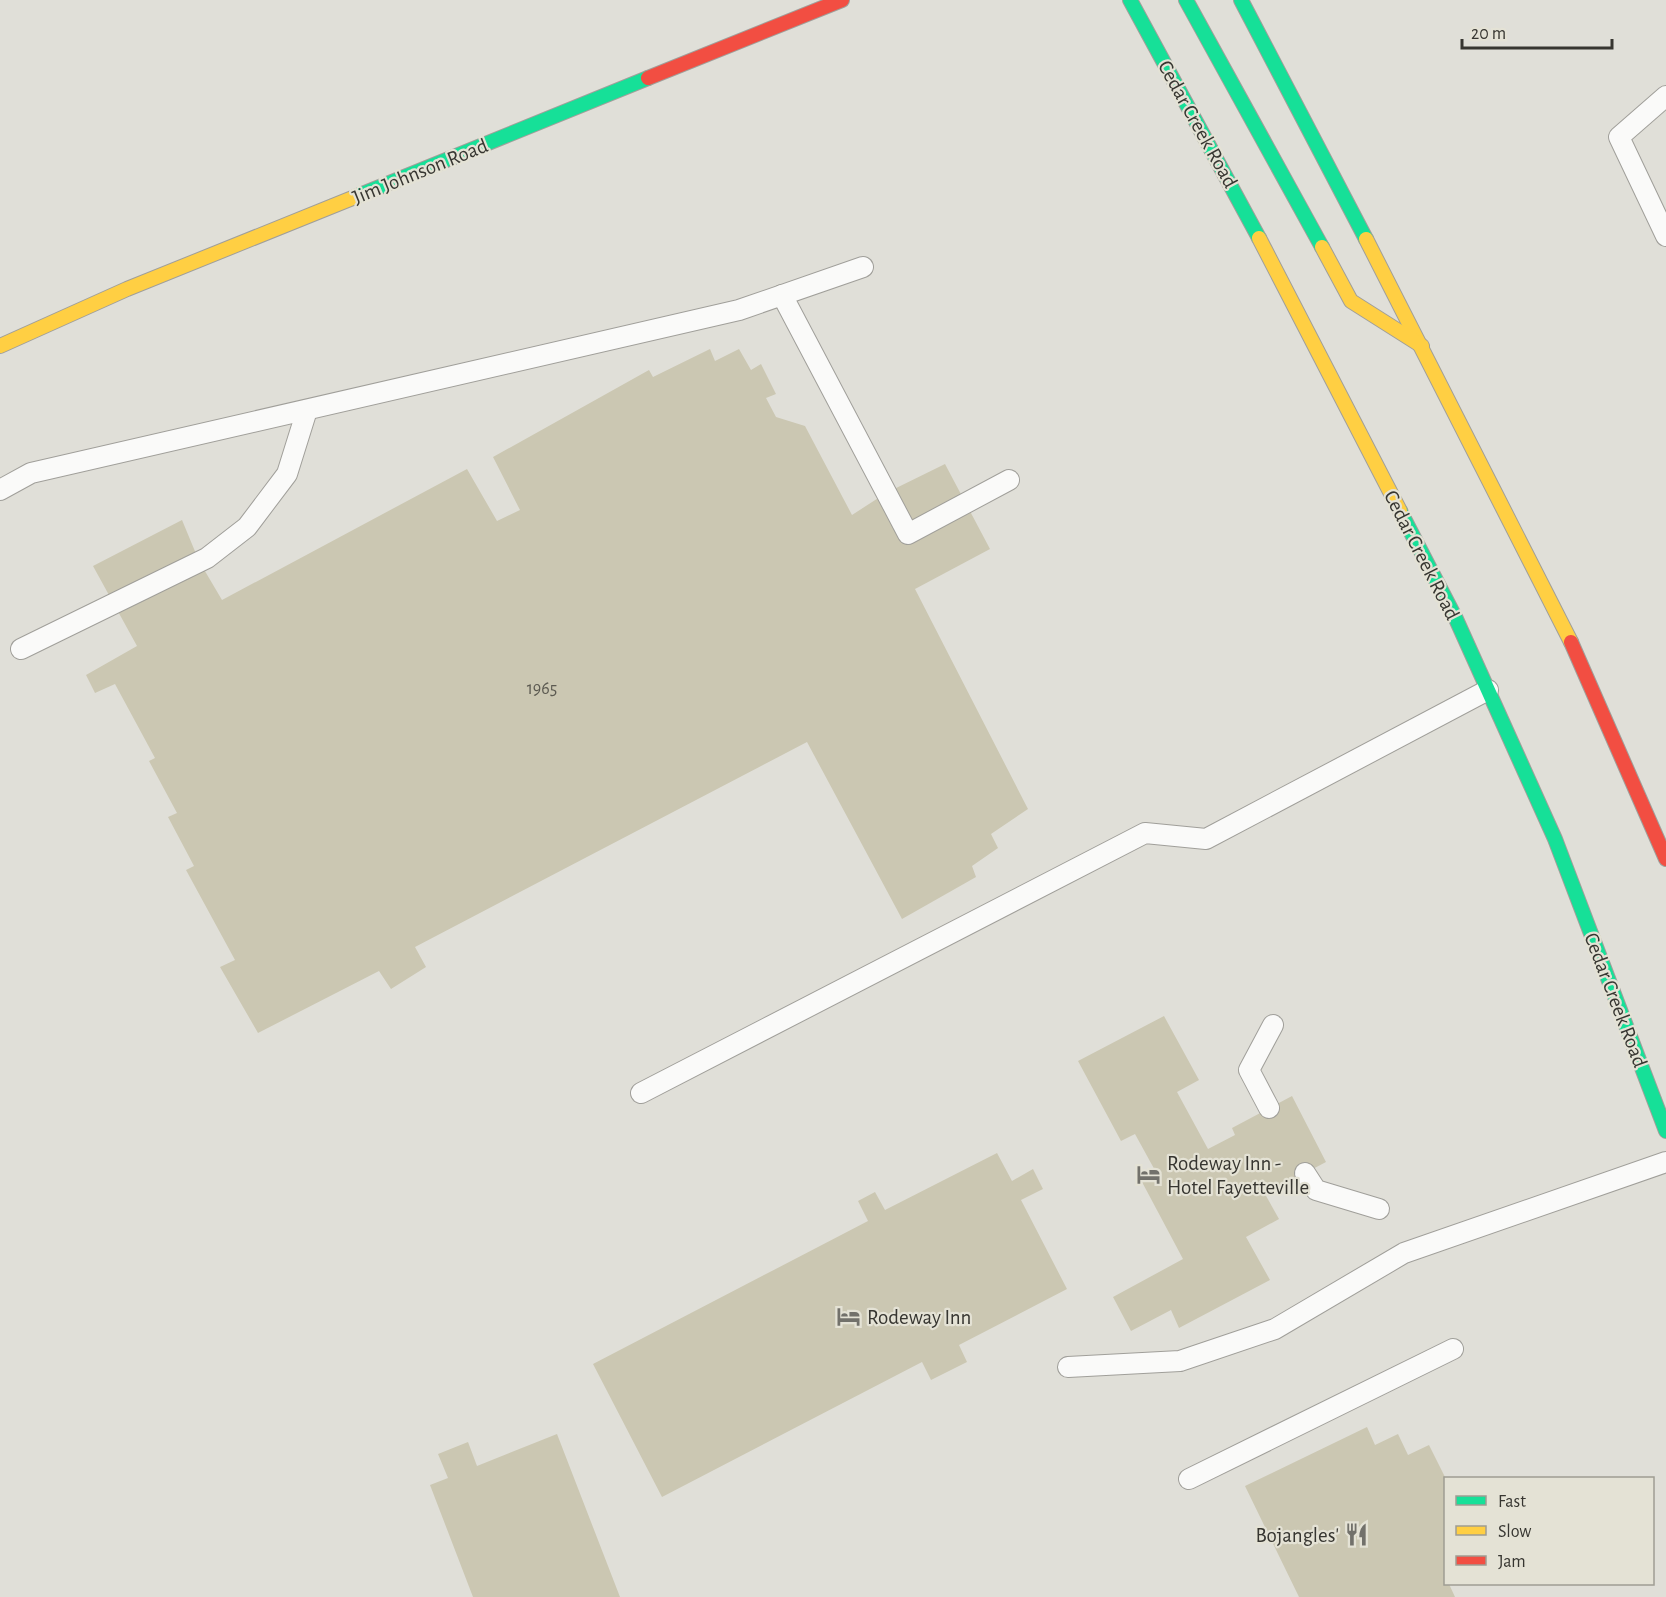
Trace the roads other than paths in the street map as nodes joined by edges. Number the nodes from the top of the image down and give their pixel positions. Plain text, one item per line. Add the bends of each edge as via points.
1 (842, 0) edge
2 (1130, 0) edge
3 (1186, 0) edge
4 (1241, 0) edge
5 (1666, 96) edge
6 (1666, 236) edge
7 (863, 267) dead end
8 (782, 295) junction
9 (0, 346) edge
10 (1422, 346) junction
11 (306, 410) junction
12 (1009, 480) dead end
13 (0, 490) edge
14 (21, 649) dead end
15 (1488, 690) junction
16 (1666, 859) edge
17 (1273, 1025) dead end
18 (641, 1093) dead end
19 (1269, 1108) dead end
20 (1666, 1131) edge
21 (1666, 1162) edge
22 (1305, 1173) dead end
23 (1379, 1209) dead end
24 (1454, 1349) dead end
25 (1068, 1367) dead end
26 (1189, 1479) dead end

1 - 9 main road, Jim Johnson Road via 138,284
2 - 15 main road, Cedar Creek Road via 1249,218 1456,620
3 - 10 main road via 1350,301
4 - 10 main road
5 - 6 lane via 1619,137
7 - 8 lane
8 - 11 lane via 739,310
8 - 12 lane via 908,534
10 - 16 main road via 1583,666
11 - 13 lane via 31,474
11 - 14 lane via 287,474 247,526 207,558
15 - 18 lane via 1206,840 1145,833
15 - 20 main road, Cedar Creek Road via 1555,839
17 - 19 lane via 1249,1070
21 - 25 lane via 1404,1253 1275,1329 1180,1361
22 - 23 lane via 1316,1190
24 - 26 lane

